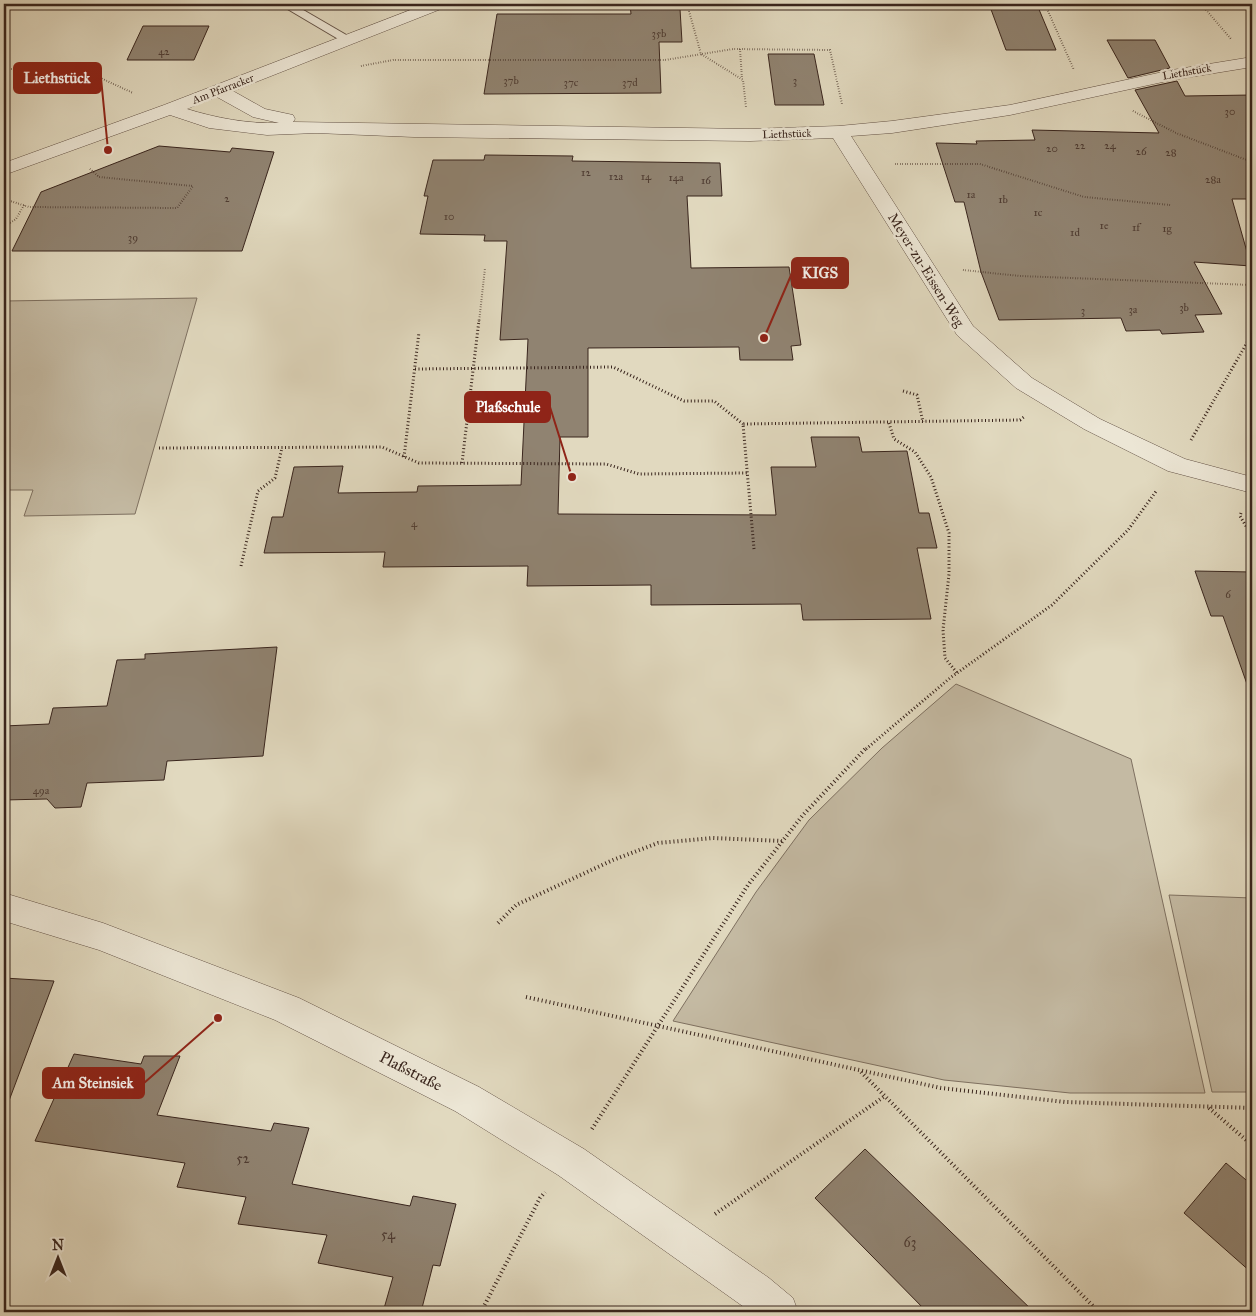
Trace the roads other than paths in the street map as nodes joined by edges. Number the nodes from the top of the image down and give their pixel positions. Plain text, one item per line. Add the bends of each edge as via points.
1 (285, 4) edge
2 (440, 4) edge
3 (349, 40) junction
4 (1251, 62) edge
5 (218, 90) junction
6 (170, 109) junction
7 (316, 127) junction
8 (839, 132) junction
9 (4, 169) edge
10 (1252, 485) edge
11 (4, 907) edge
12 (779, 1312) edge

1 - 3 lane
2 - 3 street, Am Pfarracker
3 - 5 street, Am Pfarracker
4 - 8 street, Liethstück via 1191,71 1010,110
5 - 6 street, Am Pfarracker
5 - 7 street, Liethstück via 259,113
6 - 7 street, Liethstück via 209,122 267,129
6 - 9 street, Am Pfarracker
7 - 8 street, Liethstück via 750,135
8 - 10 street, Meyer-zu-Eissen-Weg via 965,330 1024,383 1092,424 1177,465
11 - 12 street, Plaßstraße via 103,937 287,1008 467,1099 571,1162 756,1291

